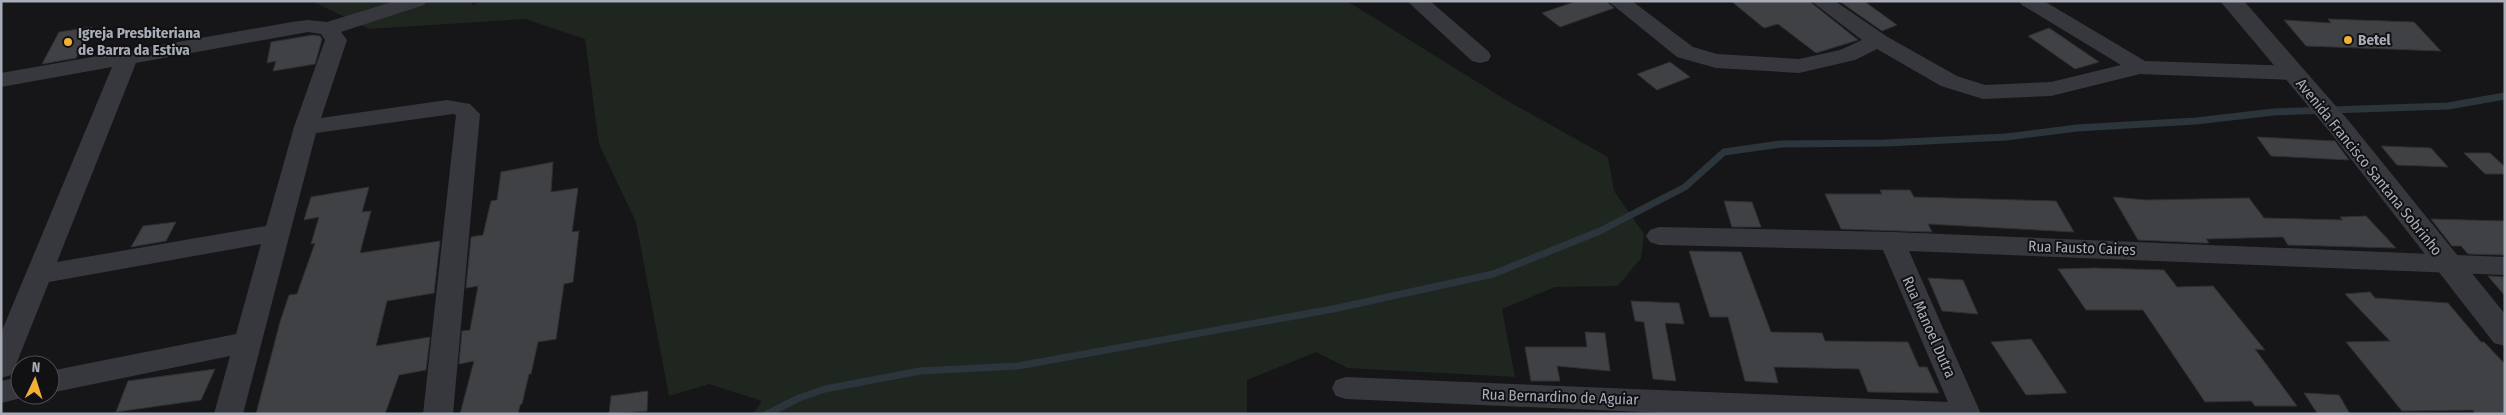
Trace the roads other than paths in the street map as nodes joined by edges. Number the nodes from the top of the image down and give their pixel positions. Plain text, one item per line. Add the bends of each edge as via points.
1 (417, 1) edge
2 (1417, 1) edge
3 (1618, 1) edge
4 (1821, 1) edge
5 (2029, 1) edge
6 (2231, 1) edge
7 (328, 28) junction
8 (1878, 41) junction
9 (1480, 56) dead end
10 (127, 57) junction
11 (2140, 67) junction
12 (2292, 73) junction
13 (1, 80) edge
14 (306, 127) junction
15 (276, 233) junction
16 (1659, 236) dead end
17 (1892, 241) junction
18 (2446, 263) junction
19 (2505, 266) edge
20 (38, 275) junction
21 (2505, 335) edge
22 (248, 342) junction
23 (1, 367) edge
24 (60, 380) edge
25 (1346, 388) dead end
26 (228, 414) edge
27 (438, 414) edge
28 (1954, 414) edge
29 (1967, 414) edge

1 - 7 street
2 - 9 street
3 - 8 street via 1685,52 1716,61 1799,66 1847,55
4 - 8 street
5 - 11 street
6 - 12 street, Avenida Francisco Santana Sobrinho
7 - 10 street via 292,28
7 - 14 street via 336,40
8 - 11 street via 1949,81 1997,93 2051,89
10 - 13 street
10 - 20 street
11 - 12 street
12 - 18 street, Avenida Francisco Santana Sobrinho via 2339,126
14 - 15 street
14 - 27 street via 447,107 458,107 468,114
15 - 20 street
15 - 22 street
16 - 17 street, Rua Fausto Caires
17 - 18 street, Rua Fausto Caires
17 - 29 street, Rua Manoel Dutra
18 - 19 street, Rua Fausto Caires
18 - 21 street, Avenida Francisco Santana Sobrinho
20 - 23 street
22 - 24 street
22 - 26 street
25 - 28 street, Rua Bernardino de Aguiar

